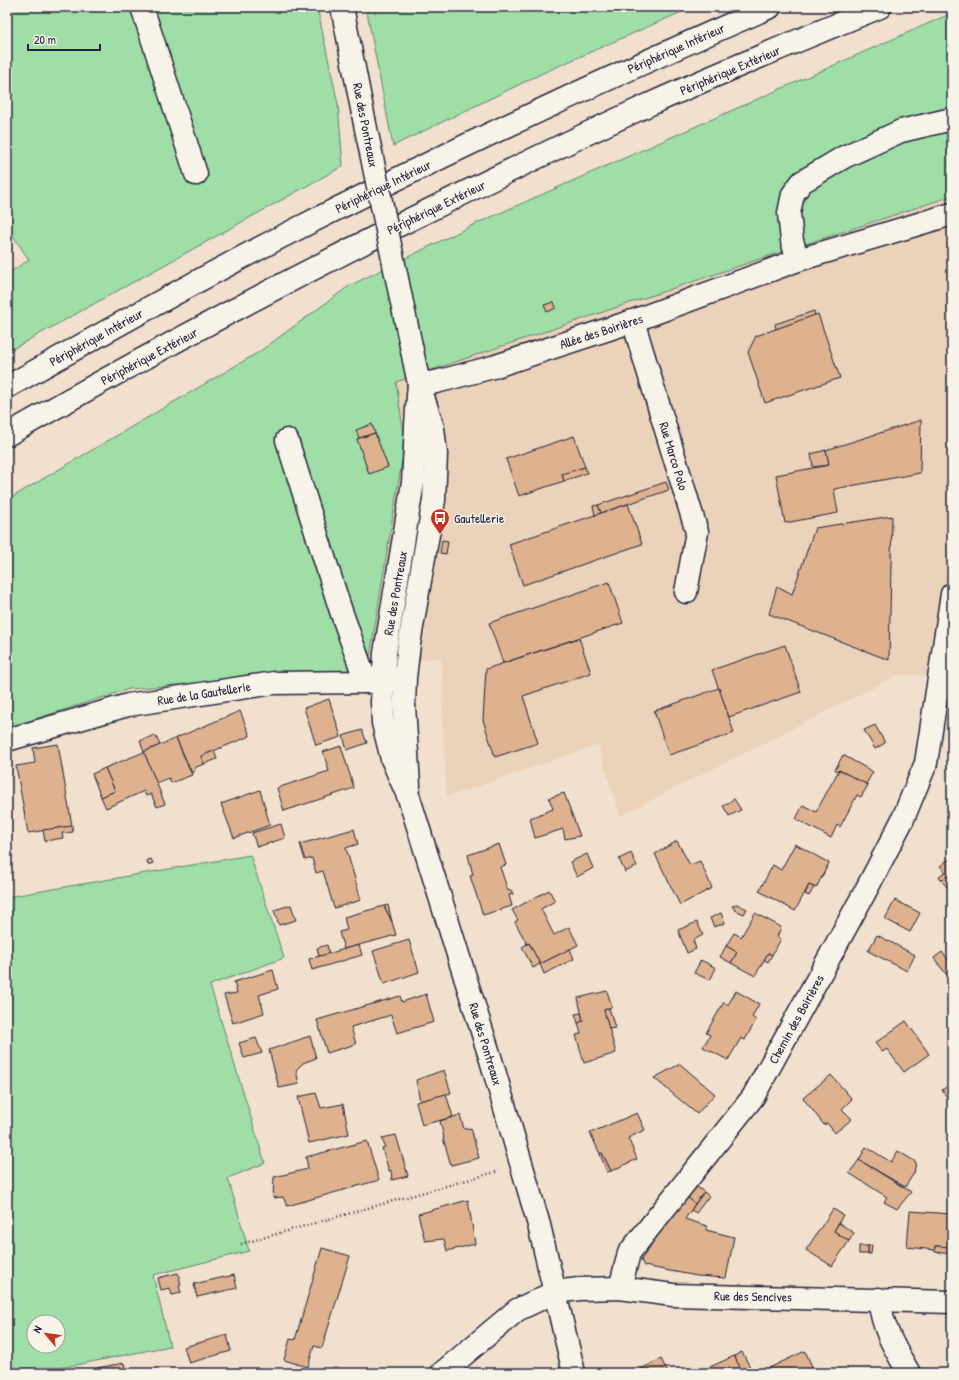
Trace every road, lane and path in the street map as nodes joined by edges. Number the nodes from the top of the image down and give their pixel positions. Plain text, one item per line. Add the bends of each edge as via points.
1 (142, 7) edge
2 (342, 7) edge
3 (770, 7) edge
4 (880, 7) edge
5 (952, 119) edge
6 (196, 174) dead end
7 (950, 215) edge
8 (789, 263) junction
9 (632, 321) junction
10 (952, 378) edge
11 (419, 384) junction
12 (7, 388) edge
13 (7, 435) edge
14 (287, 440) dead end
15 (686, 592) dead end
16 (952, 594) edge
17 (405, 678) junction
18 (374, 681) junction
19 (952, 710) edge
20 (932, 727) junction
21 (7, 740) edge
22 (409, 798) junction
23 (521, 1164) junction
24 (241, 1244) dead end
25 (620, 1288) junction
26 (555, 1292) junction
27 (879, 1299) junction
28 (952, 1302) edge
29 (442, 1373) edge
30 (574, 1373) edge
31 (910, 1373) edge

1 - 6 main road
2 - 11 main road, Rue des Pontreaux, bridge
3 - 12 main road, Périphérique Intérieur via 515,122 281,237 167,297
4 - 13 main road, Périphérique Extérieur via 646,106 464,193 287,282
5 - 8 main road via 901,131 844,157 802,182 794,194 789,213 792,241
7 - 8 main road, Allée des Boirières
7 - 10 path
8 - 9 main road, Allée des Boirières
9 - 11 main road, Allée des Boirières via 470,374
9 - 15 main road, Rue Marco Polo via 697,532
11 - 17 main road, Rue des Pontreaux via 433,428 436,454 434,500
11 - 18 main road, Rue des Pontreaux via 413,482 385,653
14 - 18 main road via 340,608
16 - 20 main road, Chemin des Boirières
17 - 18 main road, Rue de la Gautellerie
17 - 22 main road, Rue des Pontreaux
18 - 21 main road, Rue de la Gautellerie via 274,683 128,705
18 - 22 main road, Rue des Pontreaux via 382,702 383,723 392,759
19 - 20 main road
20 - 25 main road, Chemin des Boirières via 926,763 902,821 754,1097 628,1253
22 - 23 main road, Rue des Pontreaux
23 - 24 path
23 - 26 main road, Rue des Pontreaux
25 - 26 main road, Rue des Sencives
25 - 27 main road, Rue des Sencives via 674,1295
26 - 29 main road, Rue des Sencives via 517,1310
26 - 30 main road, Rue des Pontreaux
27 - 28 main road, Rue des Sencives
27 - 31 main road via 889,1339

